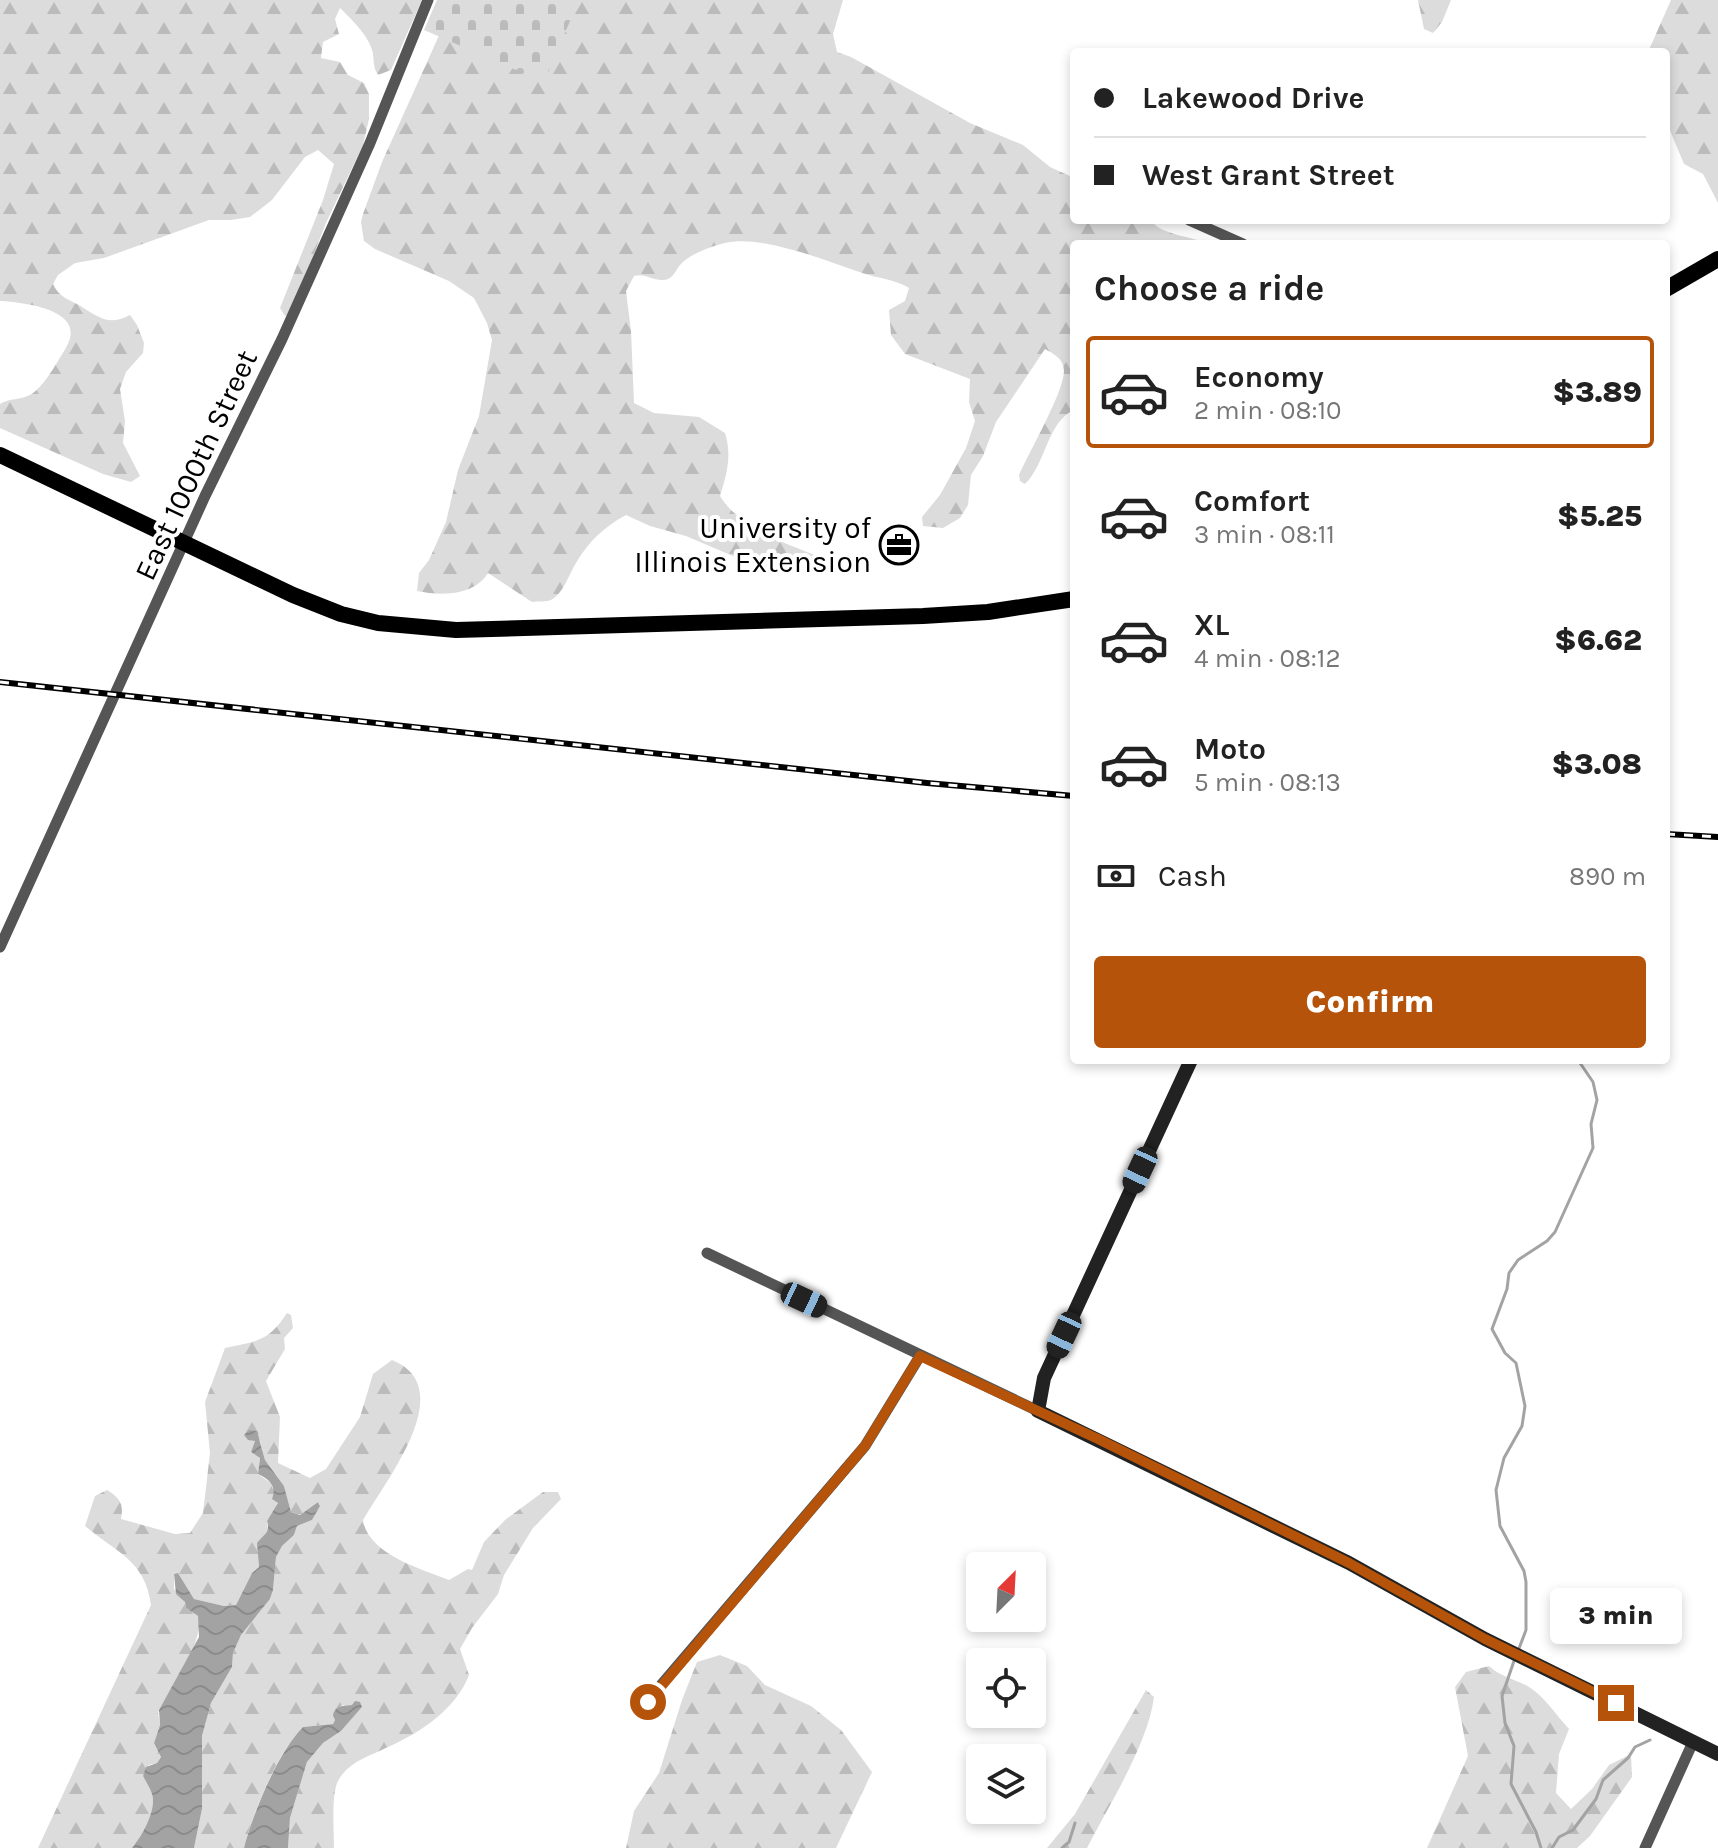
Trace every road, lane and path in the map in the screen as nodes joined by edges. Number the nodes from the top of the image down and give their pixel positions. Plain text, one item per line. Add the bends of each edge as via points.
1 (428, 0) edge
2 (1198, 224) edge
3 (1234, 240) edge
4 (1718, 259) edge
5 (1670, 287) edge
6 (0, 455) edge
7 (185, 544) junction
8 (1070, 600) edge
9 (0, 947) edge
10 (1189, 1064) edge
11 (707, 1253) dead end
12 (920, 1356) junction
13 (1038, 1411) junction
14 (638, 1712) dead end
15 (1693, 1742) junction
16 (1718, 1754) edge
17 (1645, 1848) edge

1 - 7 street, East 1000th Street via 370,143
2 - 3 street
4 - 5 main road
6 - 7 main road
7 - 8 main road via 331,610 427,629 923,616
7 - 9 street, East 1000th Street
10 - 13 main road via 1044,1378
11 - 12 street
12 - 13 street
12 - 14 street via 865,1446
13 - 15 main road via 1349,1563 1485,1639
15 - 16 main road
15 - 17 street

